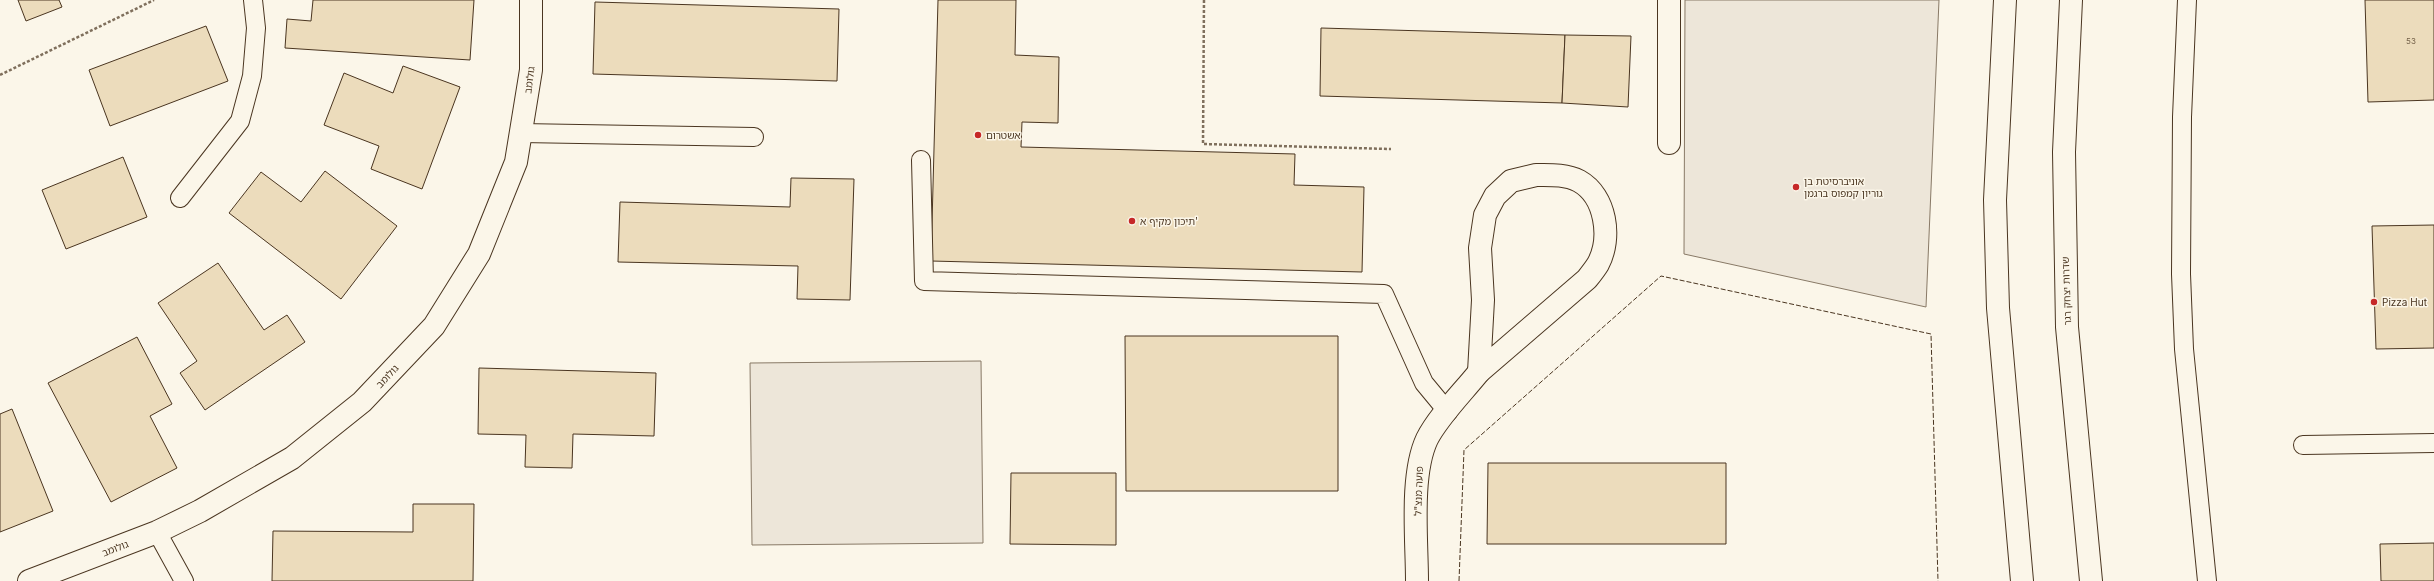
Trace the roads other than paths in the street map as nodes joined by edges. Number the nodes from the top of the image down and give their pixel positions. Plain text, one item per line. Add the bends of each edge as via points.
1 (253, 0) edge
2 (531, 0) edge
3 (1669, 0) edge
4 (2005, 0) edge
5 (2071, 0) edge
6 (2187, 0) edge
7 (521, 132) junction
8 (754, 137) dead end
9 (1669, 143) dead end
10 (921, 160) dead end
11 (180, 198) dead end
12 (1479, 372) junction
13 (1448, 412) junction
14 (2434, 443) edge
15 (2303, 445) dead end
16 (157, 532) junction
17 (29, 581) edge
18 (184, 581) edge
19 (1417, 581) edge
20 (2022, 581) edge
21 (2091, 581) edge
22 (2207, 581) edge

1 - 11 lane via 256,28 252,76 240,121
2 - 7 street, גולומב via 531,70
3 - 9 street
4 - 20 street via 1996,179 1998,308
5 - 21 street, שדרות יצחק רגר via 2064,152 2067,327
6 - 22 lane via 2182,117 2181,274 2184,350
7 - 8 lane
7 - 16 street, גולומב via 516,162 479,254 434,326 362,402 292,458 200,511
10 - 13 lane via 924,281 1384,294 1424,383
12 - 12 street, פועה מנצ"ל via 1587,279 1598,263 1604,239 1605,220 1596,196 1579,181 1559,176 1536,175 1511,181 1494,196 1485,215 1480,248 1483,300
12 - 13 street, פועה מנצ"ל
13 - 19 street, פועה מנצ"ל via 1427,439 1417,466
14 - 15 lane
16 - 17 street, גולומב
16 - 18 lane

